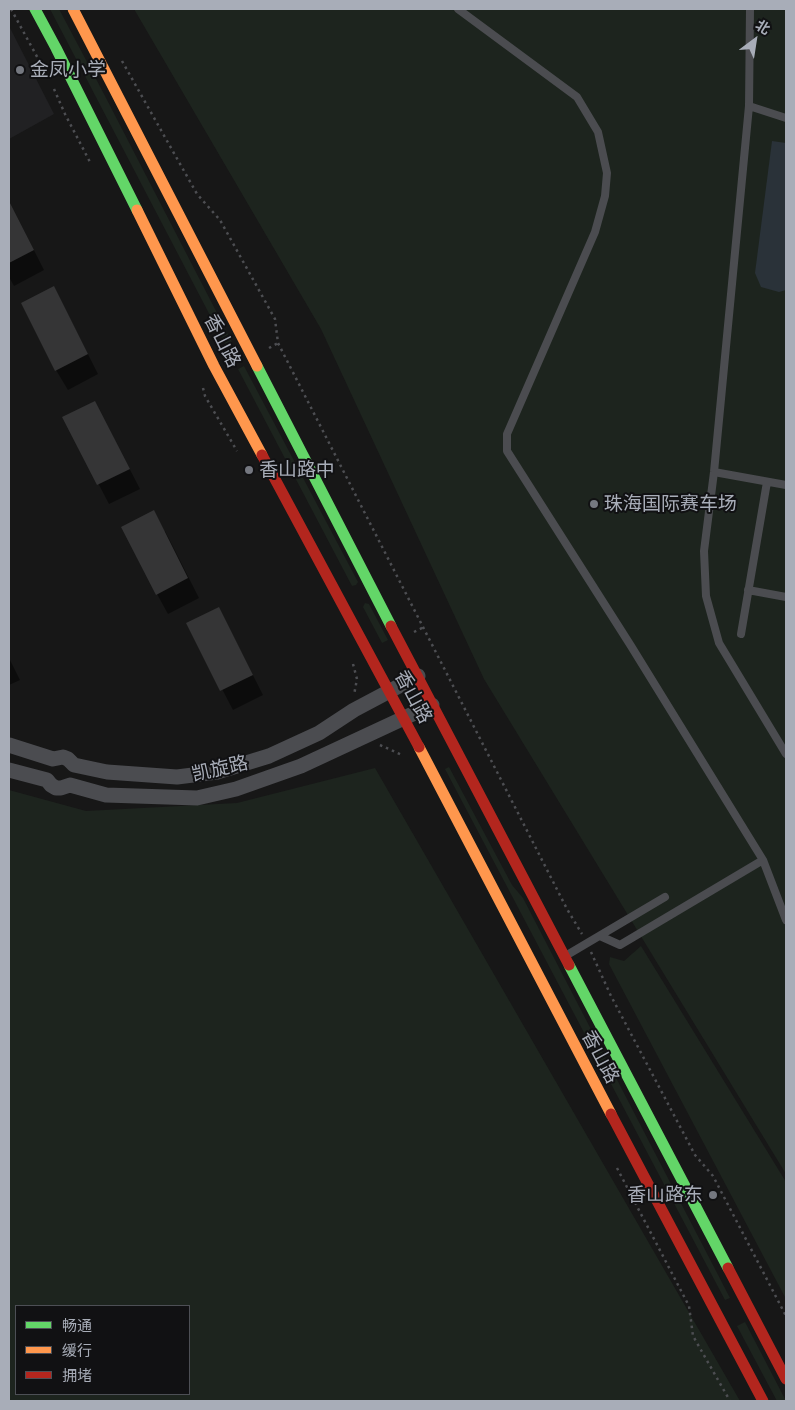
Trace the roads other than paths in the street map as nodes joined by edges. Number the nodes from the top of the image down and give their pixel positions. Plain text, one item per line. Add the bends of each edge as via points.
1 (35, 9) edge
2 (73, 9) edge
3 (458, 9) edge
4 (750, 9) edge
5 (749, 106) junction
6 (786, 118) edge
7 (714, 472) junction
8 (767, 482) junction
9 (786, 485) edge
10 (748, 590) junction
11 (786, 597) edge
12 (742, 634) dead end
13 (418, 676) junction
14 (390, 691) junction
15 (432, 705) junction
16 (404, 718) junction
17 (9, 745) edge
18 (786, 754) edge
19 (53, 759) junction
20 (74, 765) junction
21 (9, 770) edge
22 (47, 780) junction
23 (70, 785) junction
24 (763, 860) junction
25 (665, 897) dead end
26 (786, 920) edge
27 (600, 936) junction
28 (565, 956) junction
29 (786, 1379) edge
30 (763, 1401) edge

1 - 14 main road, 香山路 via 214,366
2 - 13 main road, 香山路
3 - 24 lane via 577,98 598,132 607,173 595,232 507,434 507,451
4 - 5 lane
5 - 6 lane
5 - 7 lane
7 - 8 lane
7 - 18 lane via 704,551 706,596 719,643
8 - 9 lane
8 - 10 lane
10 - 11 lane
10 - 12 lane
13 - 14 street, 凯旋路
13 - 15 main road, 香山路
14 - 16 main road, 香山路
14 - 20 street, 凯旋路 via 318,733 269,756 217,772 177,777 150,776
15 - 16 street, 凯旋路
15 - 28 main road, 香山路
16 - 23 street, 凯旋路 via 301,766 236,790 196,798 106,795
16 - 30 main road, 香山路
17 - 19 street, 凯旋路
19 - 20 street, 凯旋路 via 63,757
19 - 22 street via 46,767
20 - 23 street via 76,777
21 - 22 street, 凯旋路
22 - 23 street, 凯旋路 via 56,788
24 - 26 lane
24 - 27 lane via 620,945
25 - 27 lane
27 - 28 lane
28 - 29 main road, 香山路

